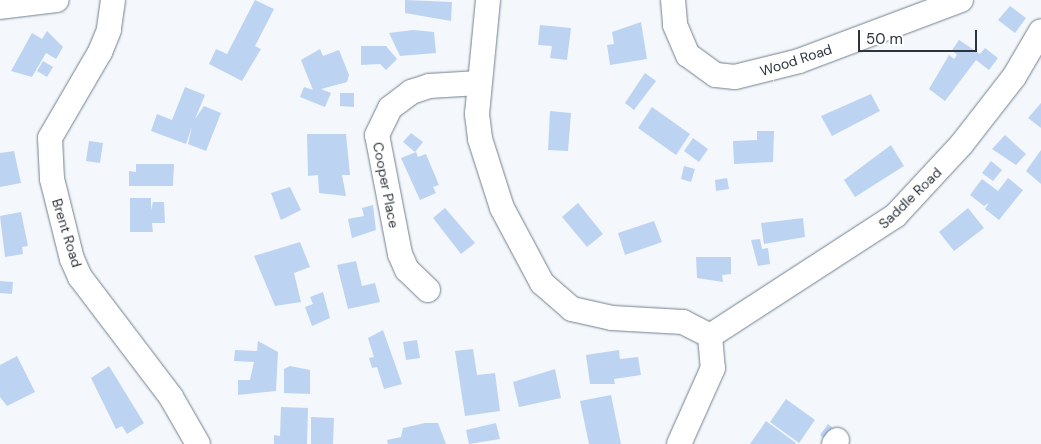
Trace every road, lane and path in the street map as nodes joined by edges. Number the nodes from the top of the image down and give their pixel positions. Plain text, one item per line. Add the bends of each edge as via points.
1 (57, 0) edge
2 (113, 0) edge
3 (488, 0) edge
4 (673, 0) edge
5 (961, 0) edge
6 (0, 7) edge
7 (1041, 31) edge
8 (479, 82) junction
9 (428, 290) dead end
10 (710, 336) junction
11 (198, 444) edge
12 (679, 444) edge

1 - 6 street
2 - 11 street, Brent Road via 109,30 100,52 50,138 52,179 72,259 80,276 171,397
3 - 8 street
4 - 5 street, Wood Road via 676,25 688,55 716,75 735,77 799,61
7 - 10 street, Saddle Road via 1014,77 961,145 895,216
8 - 9 street, Cooper Place via 429,86 412,92 390,108 377,135 400,254 407,270
8 - 10 street via 477,114 488,170 502,208 542,283 572,309 612,318 682,322
10 - 12 street via 713,368

